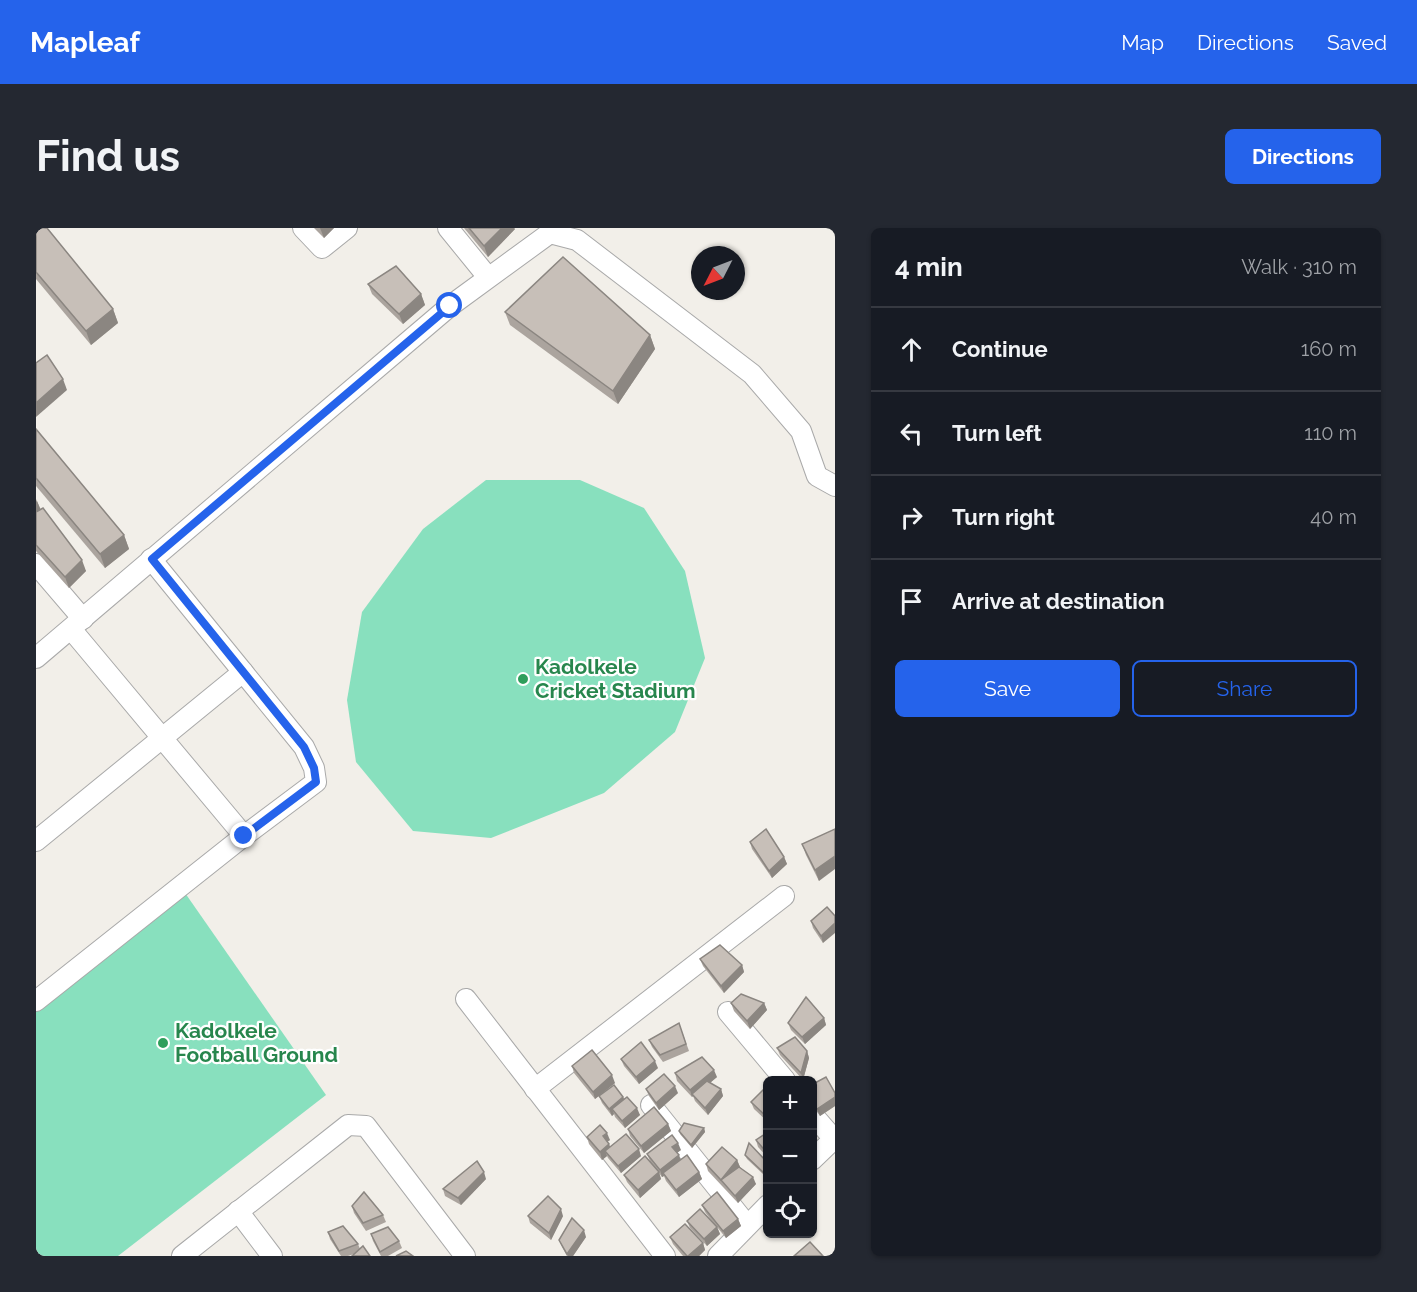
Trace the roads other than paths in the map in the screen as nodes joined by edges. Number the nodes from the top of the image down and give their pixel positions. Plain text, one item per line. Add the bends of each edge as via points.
1 (303, 228) edge
2 (347, 228) edge
3 (448, 228) edge
4 (487, 276) junction
5 (835, 486) edge
6 (152, 559) junction
7 (36, 564) edge
8 (77, 624) junction
9 (36, 658) edge
10 (243, 672) junction
11 (163, 740) junction
12 (244, 836) junction
13 (36, 841) edge
14 (784, 896) dead end
15 (466, 999) dead end
16 (36, 1001) edge
17 (728, 1012) dead end
18 (782, 1076) edge
19 (535, 1089) junction
20 (651, 1105) edge
21 (817, 1119) edge
22 (835, 1139) edge
23 (817, 1156) edge
24 (763, 1210) edge
25 (238, 1211) junction
26 (747, 1225) junction
27 (182, 1256) edge
28 (272, 1256) edge
29 (465, 1256) edge
30 (665, 1256) edge
31 (718, 1256) edge

1 - 2 street via 322,248
3 - 4 street
4 - 5 street via 550,233 577,240 752,374 801,431 817,476
4 - 6 street
6 - 8 street
6 - 10 street
7 - 8 street
8 - 9 street
8 - 11 street
10 - 11 street
10 - 12 street via 304,747 316,782
11 - 12 street
11 - 13 street
12 - 16 street
14 - 19 street
15 - 19 street
17 - 18 street
19 - 30 street
20 - 26 street
21 - 22 street
22 - 23 street
24 - 26 street
25 - 27 street
25 - 28 street
25 - 29 street via 348,1125 366,1126
26 - 31 street

